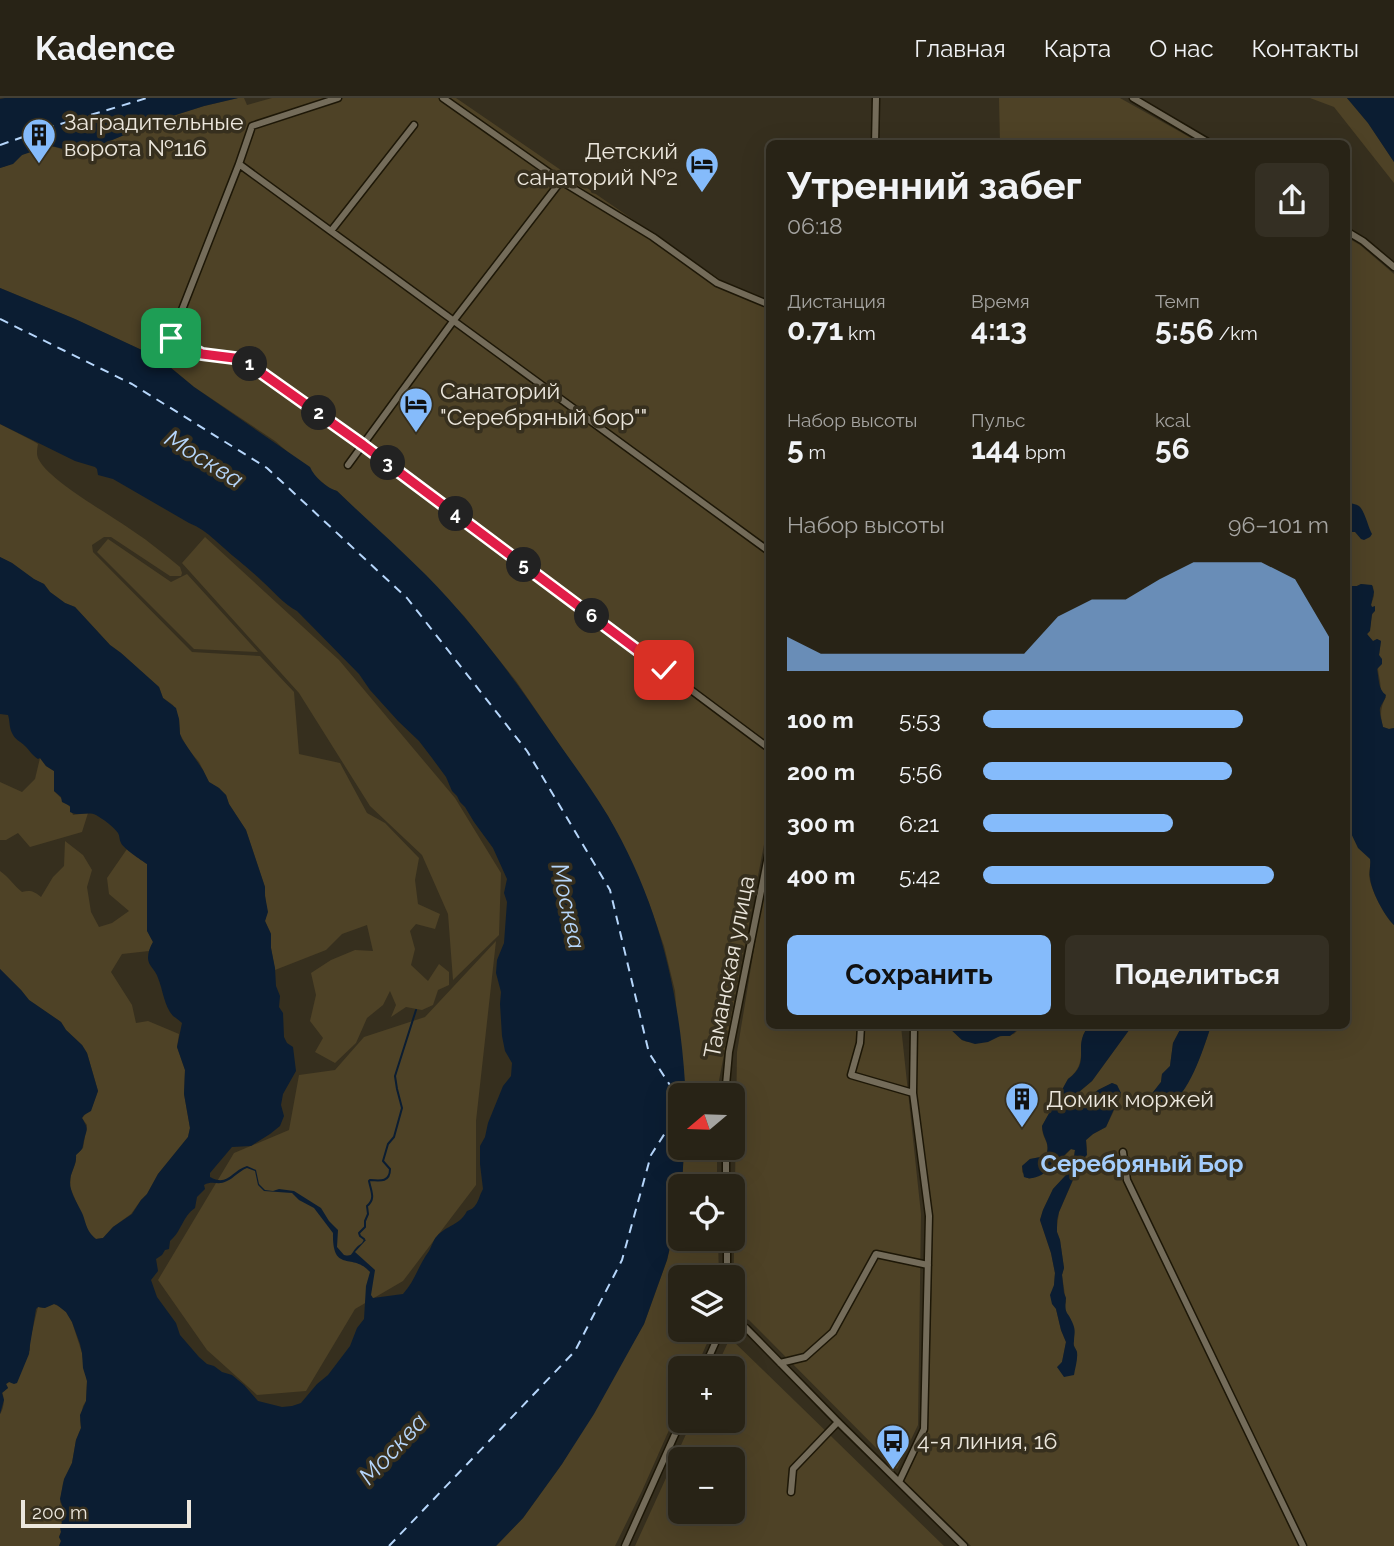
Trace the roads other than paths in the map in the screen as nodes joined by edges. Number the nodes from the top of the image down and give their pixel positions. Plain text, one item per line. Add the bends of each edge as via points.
1 (338, 98) edge
2 (443, 98) edge
3 (876, 98) edge
4 (1133, 98) edge
5 (414, 125) dead end
6 (875, 140) edge
7 (1204, 140) edge
8 (239, 164) junction
9 (561, 181) junction
10 (331, 231) junction
11 (1350, 233) edge
12 (1394, 267) edge
13 (766, 304) edge
14 (454, 320) junction
15 (363, 445) junction
16 (348, 465) dead end
17 (766, 549) edge
18 (766, 746) edge
19 (766, 866) edge
20 (861, 1029) edge
21 (914, 1029) edge
22 (726, 1083) edge
23 (913, 1093) junction
24 (1123, 1152) dead end
25 (928, 1265) junction
26 (745, 1328) edge
27 (780, 1363) junction
28 (838, 1422) junction
29 (676, 1433) edge
30 (899, 1482) junction
31 (791, 1492) dead end
32 (625, 1546) edge
33 (964, 1546) edge
34 (1303, 1546) edge

1 - 8 street via 252,126
2 - 9 street
3 - 6 street
4 - 7 street
5 - 10 street
8 - 10 street
8 - 15 street via 171,338 202,354 242,359
9 - 13 street via 717,283
9 - 14 street
10 - 14 street
11 - 12 street
14 - 15 street
14 - 17 street
15 - 16 street
15 - 18 street
19 - 22 street, Таманская улица
20 - 23 street via 851,1075
21 - 23 street
23 - 25 street via 929,1216
24 - 34 street via 1127,1180
25 - 27 street via 876,1254 833,1332 805,1357
25 - 30 street via 924,1429
26 - 27 street
27 - 28 street
28 - 30 street
28 - 31 street via 793,1469
29 - 32 street
30 - 33 street

